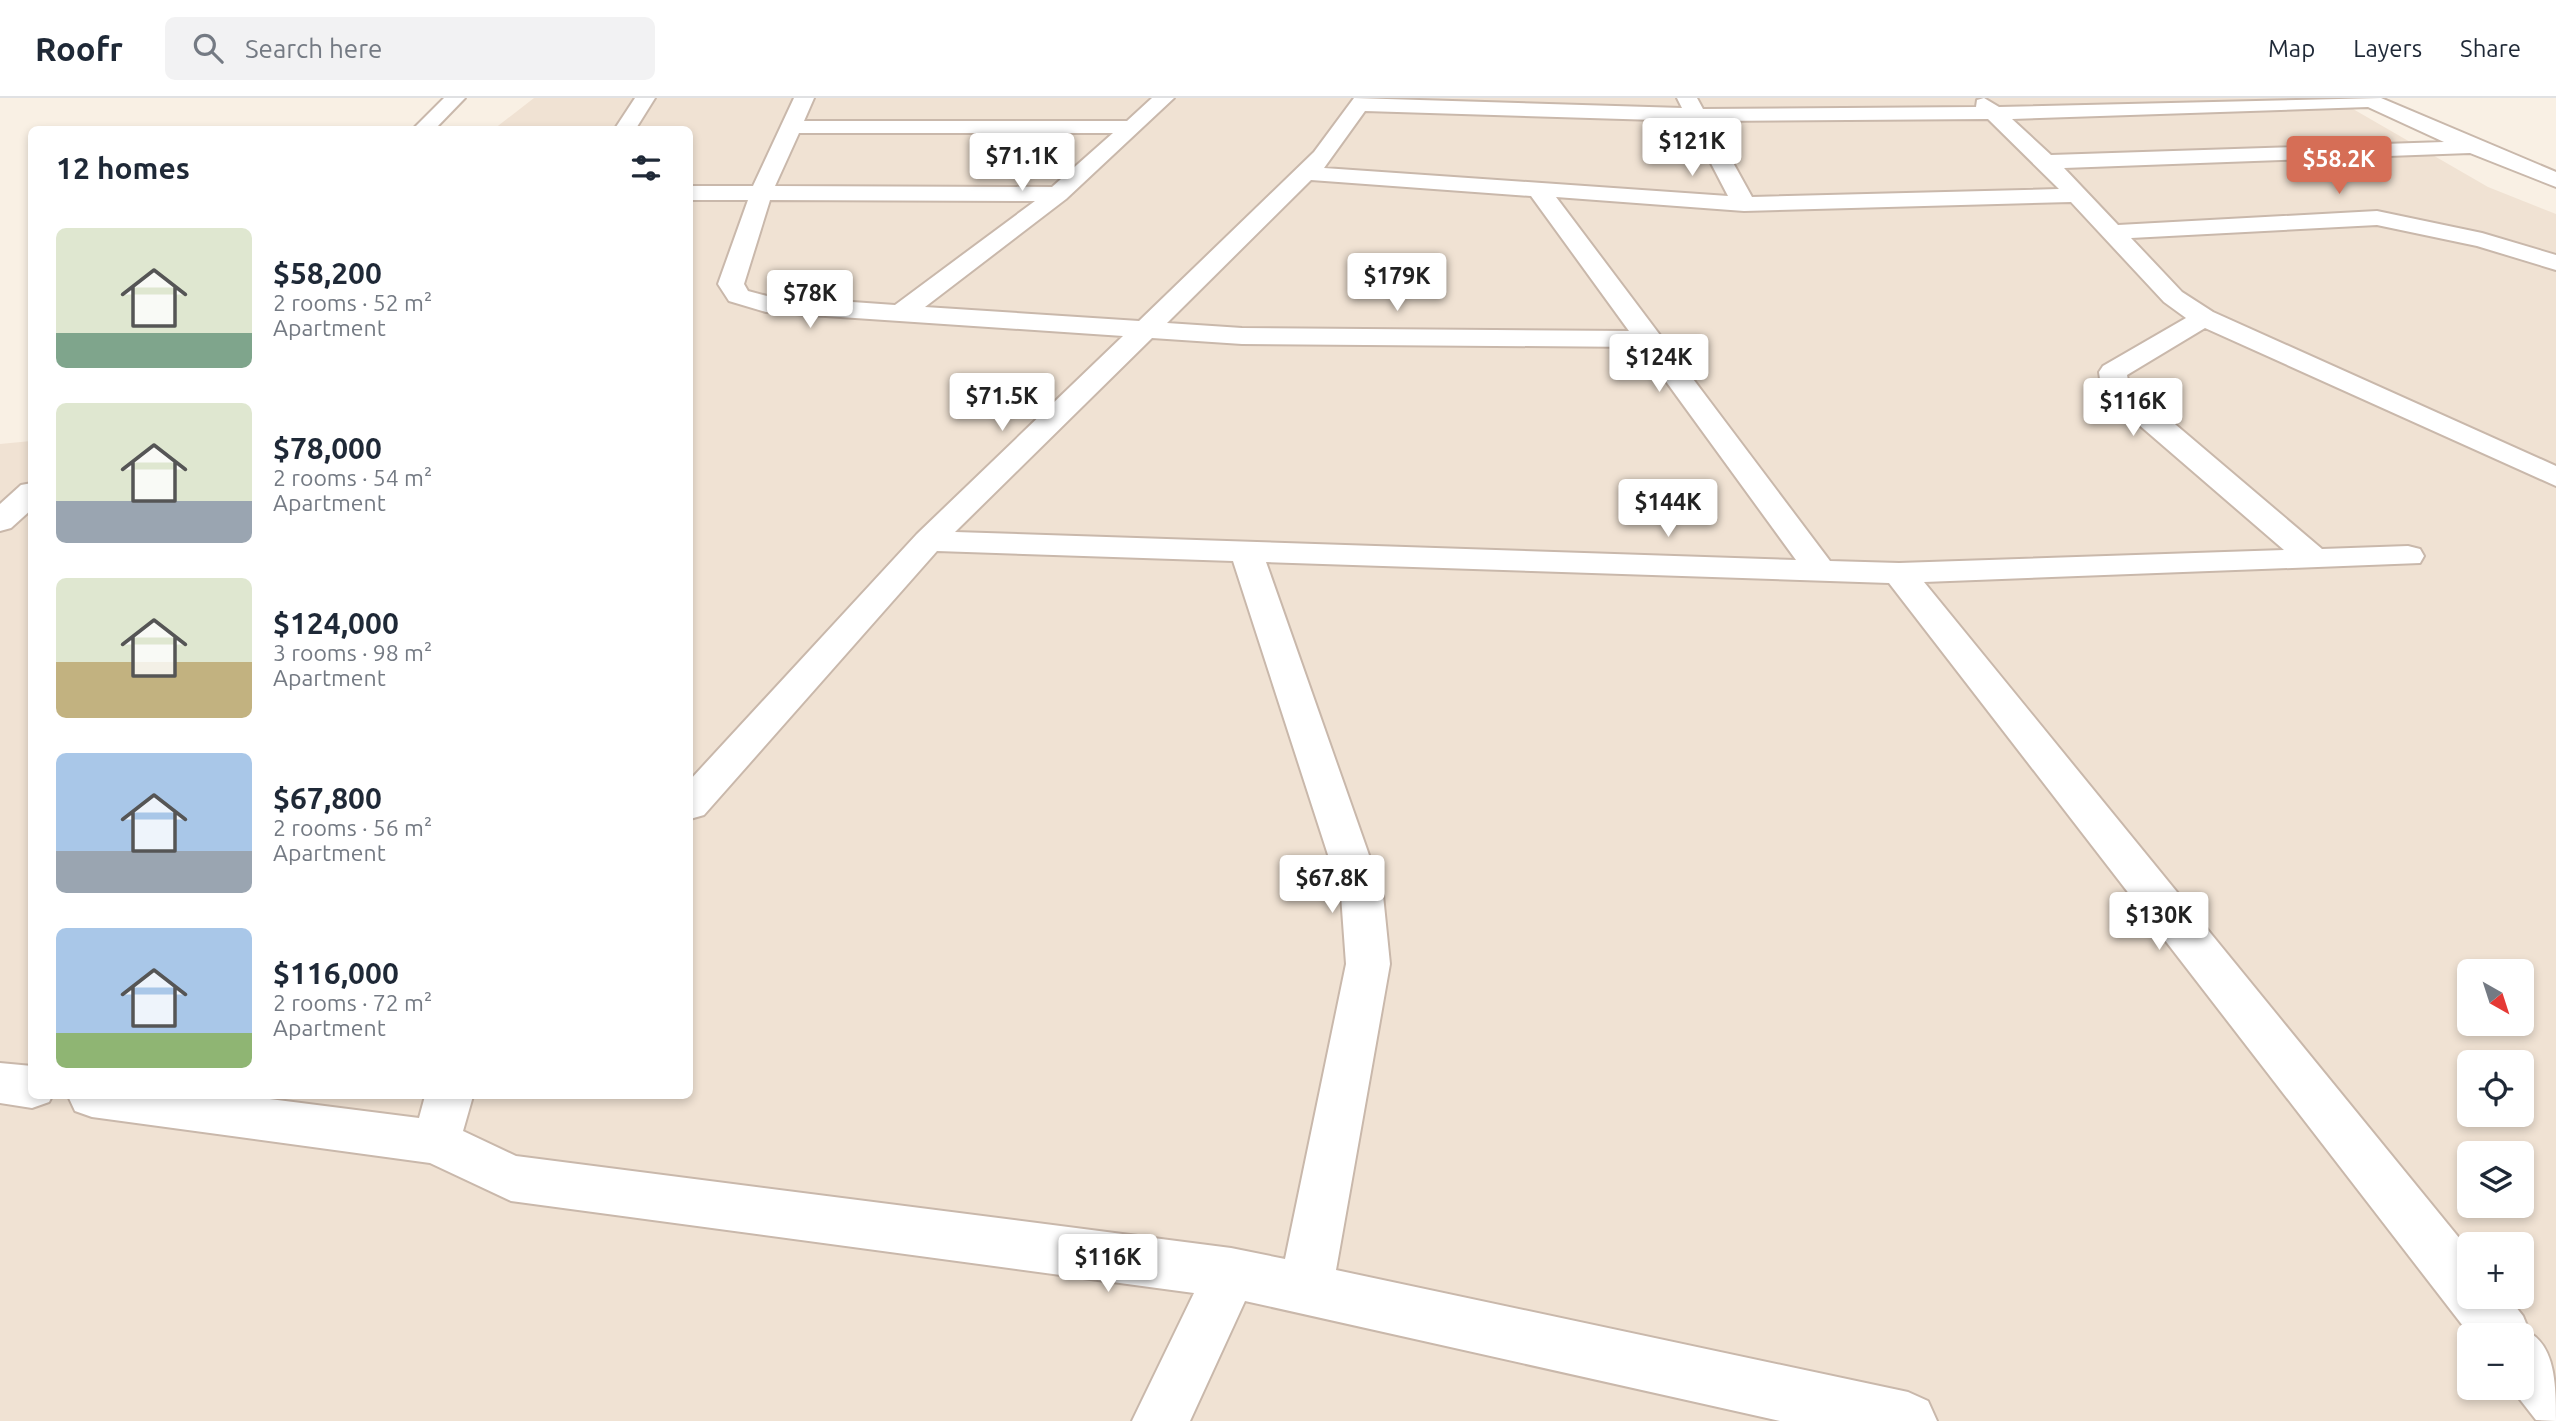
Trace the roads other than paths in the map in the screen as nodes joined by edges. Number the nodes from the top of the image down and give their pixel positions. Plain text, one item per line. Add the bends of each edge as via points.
1 (455, 98) edge
2 (645, 98) edge
3 (804, 98) edge
4 (1164, 98) edge
5 (2368, 99) edge
6 (1362, 102) edge
7 (1985, 106) edge
8 (1692, 107) edge
9 (426, 126) edge
10 (627, 126) edge
11 (791, 127) junction
12 (1133, 127) junction
13 (2473, 147) junction
14 (2046, 162) junction
15 (1306, 173) junction
16 (2556, 180) edge
17 (1537, 188) junction
18 (762, 191) junction
19 (693, 193) edge
20 (1059, 194) junction
21 (2077, 195) junction
22 (1744, 204) junction
23 (2112, 232) junction
24 (2556, 263) edge
25 (901, 313) junction
26 (2204, 318) junction
27 (1144, 330) junction
28 (1648, 339) junction
29 (2556, 477) edge
30 (28, 496) edge
31 (0, 521) edge
32 (928, 541) junction
33 (1246, 551) junction
34 (2408, 556) dead end
35 (2314, 559) junction
36 (1821, 571) junction
37 (1899, 573) junction
38 (693, 802) edge
39 (0, 1083) edge
40 (28, 1086) edge
41 (138, 1099) edge
42 (442, 1119) edge
43 (1231, 1273) junction
44 (2457, 1276) edge
45 (1306, 1288) junction
46 (2483, 1309) edge
47 (2495, 1323) edge
48 (2534, 1372) edge
49 (2556, 1400) edge
50 (1161, 1421) edge
51 (1908, 1421) edge

1 - 9 street
2 - 10 street
3 - 11 street
4 - 12 street
5 - 7 street
5 - 13 street
6 - 8 street
6 - 15 street
7 - 8 street
7 - 14 street
8 - 22 street
11 - 12 street
11 - 18 street
12 - 20 street
13 - 14 street
13 - 16 street
14 - 21 street
15 - 17 street
15 - 27 street
17 - 22 street
17 - 28 street
18 - 19 street
18 - 20 street
18 - 25 street via 731,284 738,296 766,304
20 - 25 street
21 - 22 street
21 - 23 street
23 - 24 street via 2377,218 2482,240
23 - 26 street via 2173,297
25 - 27 street
26 - 29 street
26 - 35 street via 2113,372 2115,386
27 - 28 street via 1242,336
27 - 32 street
28 - 36 street
30 - 31 street
32 - 33 street
32 - 38 street
33 - 36 street
33 - 45 street via 1362,895 1368,964
34 - 35 street
35 - 37 street
36 - 37 street
37 - 44 street
39 - 40 street
41 - 42 street
42 - 43 street via 510,1178
43 - 45 street
43 - 50 street
45 - 51 street
46 - 47 street
48 - 49 street

